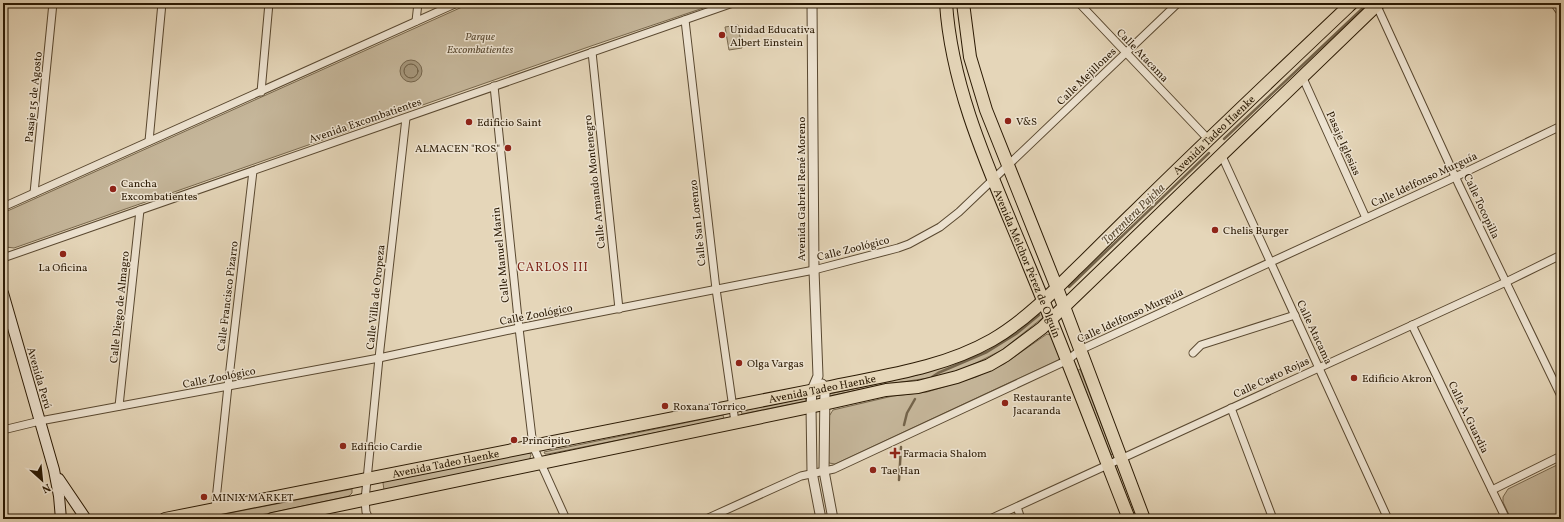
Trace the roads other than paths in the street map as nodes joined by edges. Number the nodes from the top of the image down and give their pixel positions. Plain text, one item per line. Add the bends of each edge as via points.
1 (54, 3) edge
2 (162, 3) edge
3 (269, 3) edge
4 (418, 3) edge
5 (457, 3) edge
6 (733, 3) edge
7 (812, 3) edge
8 (946, 3) edge
9 (963, 3) edge
10 (1078, 3) edge
11 (1178, 3) edge
12 (1352, 3) edge
13 (1554, 3) edge
14 (1377, 4) edge
15 (1561, 13) edge
16 (685, 20) junction
17 (416, 21) junction
18 (592, 52) junction
19 (1126, 53) junction
20 (1302, 76) junction
21 (494, 86) junction
22 (261, 92) junction
23 (406, 118) junction
24 (1561, 126) edge
25 (1208, 139) junction
26 (149, 141) junction
27 (1221, 154) junction
28 (1009, 165) junction
29 (253, 171) junction
30 (1456, 177) junction
31 (994, 180) junction
32 (34, 192) junction
33 (3, 206) edge
34 (140, 210) junction
35 (1366, 218) junction
36 (1561, 255) edge
37 (3, 258) edge
38 (1270, 262) junction
39 (814, 270) junction
40 (1506, 282) junction
41 (1057, 288) junction
42 (716, 289) junction
43 (3, 293) edge
44 (1043, 300) junction
45 (1063, 307) junction
46 (619, 309) junction
47 (1295, 315) junction
48 (1051, 319) junction
49 (1412, 325) junction
50 (519, 328) junction
51 (1080, 350) junction
52 (1193, 353) dead end
53 (379, 358) junction
54 (1068, 360) junction
55 (1319, 368) junction
56 (818, 376) junction
57 (228, 386) junction
58 (825, 388) junction
59 (812, 390) junction
60 (1561, 396) edge
61 (824, 404) junction
62 (119, 406) junction
63 (732, 407) junction
64 (811, 407) junction
65 (1231, 408) junction
66 (40, 421) junction
67 (734, 422) junction
68 (3, 430) edge
69 (533, 446) junction
70 (1561, 456) edge
71 (1120, 459) junction
72 (540, 463) junction
73 (1108, 465) junction
74 (54, 470) junction
75 (824, 471) junction
76 (812, 472) junction
77 (368, 479) junction
78 (1492, 490) junction
79 (366, 500) junction
80 (1017, 506) junction
81 (215, 514) edge
82 (62, 519) edge
83 (86, 519) edge
84 (165, 519) edge
85 (272, 519) edge
86 (368, 519) edge
87 (566, 519) edge
88 (706, 519) edge
89 (821, 519) edge
90 (833, 519) edge
91 (990, 519) edge
92 (1021, 519) edge
93 (1128, 519) edge
94 (1144, 519) edge
95 (1273, 519) edge
96 (1388, 519) edge
97 (1506, 519) edge

1 - 32 street, Pasaje 15 de Agosto
2 - 26 street
3 - 22 street
4 - 17 street
5 - 17 street
6 - 16 street, Avenida Excombatientes
7 - 39 street, Avenida Gabriel René Moreno
8 - 31 main road, Avenida Melchor Pérez de Olguín via 949,38 961,89
9 - 28 main road, Avenida Melchor Pérez de Olguín via 976,79
10 - 19 street, Calle Atacama
11 - 19 street, Calle Mejillones
12 - 25 main road, Avenida Tadeo Haenke
13 - 15 street
14 - 20 main road, Avenida Tadeo Haenke
14 - 30 street, Calle Tocopilla
16 - 18 street, Avenida Excombatientes
16 - 42 street, Calle San Lorenzo
17 - 22 street
18 - 21 street, Avenida Excombatientes
18 - 46 street, Calle Armando Montenegro
19 - 25 street, Calle Atacama
19 - 28 street, Calle Mejillones
20 - 27 main road, Avenida Tadeo Haenke
20 - 35 street, Pasaje Iglesias
21 - 23 street, Avenida Excombatientes
21 - 50 street, Calle Manuel Marin
22 - 26 street
23 - 29 street, Avenida Excombatientes
23 - 53 street, Calle Villa de Oropeza
24 - 30 street, Calle Idelfonso Murguía
25 - 41 main road, Avenida Tadeo Haenke
26 - 32 street
27 - 38 street, Calle Atacama
27 - 45 main road, Avenida Tadeo Haenke
28 - 31 street, Calle Zoológico
28 - 41 main road, Avenida Melchor Pérez de Olguín
29 - 34 street, Avenida Excombatientes
29 - 57 street, Calle Francisco Pizarro
30 - 35 street, Calle Idelfonso Murguía
30 - 40 street, Calle Tocopilla
31 - 39 street, Calle Zoológico via 959,212 924,237 898,248
31 - 44 main road, Avenida Melchor Pérez de Olguín
32 - 33 street
34 - 37 street, Avenida Excombatientes
34 - 62 street, Calle Diego de Almagro
35 - 38 street, Calle Idelfonso Murguía
36 - 40 street, Calle Casto Rojas
38 - 47 street, Calle Atacama
38 - 51 street, Calle Idelfonso Murguía
39 - 42 street, Calle Zoológico
39 - 56 street, Avenida Gabriel René Moreno
40 - 49 street, Calle Casto Rojas
40 - 60 street, Calle Tocopilla
41 - 44 main road, Avenida Tadeo Haenke
41 - 45 main road, Avenida Melchor Pérez de Olguín
42 - 46 street, Calle Zoológico
42 - 63 street, Calle San Lorenzo
43 - 66 main road, Avenida Perú
44 - 48 main road, Avenida Melchor Pérez de Olguín
44 - 58 main road, Avenida Tadeo Haenke via 992,340 952,359 922,368
45 - 48 main road, Avenida Tadeo Haenke
45 - 51 main road, Avenida Melchor Pérez de Olguín
46 - 50 street, Calle Zoológico
47 - 52 street via 1201,344
47 - 55 street, Calle Atacama
48 - 54 main road, Avenida Melchor Pérez de Olguín
48 - 61 main road, Avenida Tadeo Haenke via 1006,355 975,371 929,385 886,390
49 - 55 street, Calle Casto Rojas
49 - 78 street, Calle A. Guardia
50 - 53 street, Calle Zoológico
50 - 69 street, Calle Manuel Marin
51 - 54 street, Calle Idelfonso Murguía
51 - 71 main road, Avenida Melchor Pérez de Olguín
53 - 57 street, Calle Zoológico
53 - 77 street, Calle Villa de Oropeza
54 - 73 main road, Avenida Melchor Pérez de Olguín
54 - 75 street, Calle Idelfonso Murguía
55 - 65 street, Calle Casto Rojas
55 - 96 street, Calle Atacama
56 - 58 street, Avenida Gabriel René Moreno
56 - 59 street, Avenida Gabriel René Moreno
57 - 62 street, Calle Zoológico
57 - 81 street, Calle Francisco Pizarro
58 - 59 main road, Avenida Tadeo Haenke
58 - 61 street
59 - 63 main road, Avenida Tadeo Haenke
59 - 64 street, Avenida Gabriel René Moreno
61 - 64 main road, Avenida Tadeo Haenke
61 - 75 street
62 - 66 street, Calle Zoológico
63 - 67 street, Calle San Lorenzo
63 - 69 main road, Avenida Tadeo Haenke
64 - 67 main road, Avenida Tadeo Haenke
64 - 76 street, Avenida Gabriel René Moreno
65 - 71 street, Calle Casto Rojas
65 - 95 street
66 - 68 street, Calle Zoológico
66 - 74 main road, Avenida Perú
67 - 72 main road, Avenida Tadeo Haenke
69 - 72 street, Calle Manuel Marin
69 - 77 main road, Avenida Tadeo Haenke
70 - 78 street
71 - 73 street, Calle Casto Rojas
71 - 94 main road, Avenida Melchor Pérez de Olguín
72 - 79 main road, Avenida Tadeo Haenke
72 - 87 street, Calle Manuel Marin
73 - 80 street, Calle Casto Rojas
73 - 93 main road, Avenida Melchor Pérez de Olguín
74 - 82 main road, Avenida Perú
74 - 83 main road, Avenida Perú
75 - 76 street, Calle Idelfonso Murguía
75 - 90 street
76 - 88 street, Calle Idelfonso Murguía
76 - 89 street, Avenida Gabriel René Moreno
77 - 79 street, Calle Villa de Oropeza
77 - 81 main road, Avenida Tadeo Haenke
78 - 97 street, Calle A. Guardia
79 - 85 main road, Avenida Tadeo Haenke
79 - 86 street, Calle Villa de Oropeza
80 - 91 street, Calle Casto Rojas
80 - 92 street
81 - 84 main road, Avenida Tadeo Haenke

